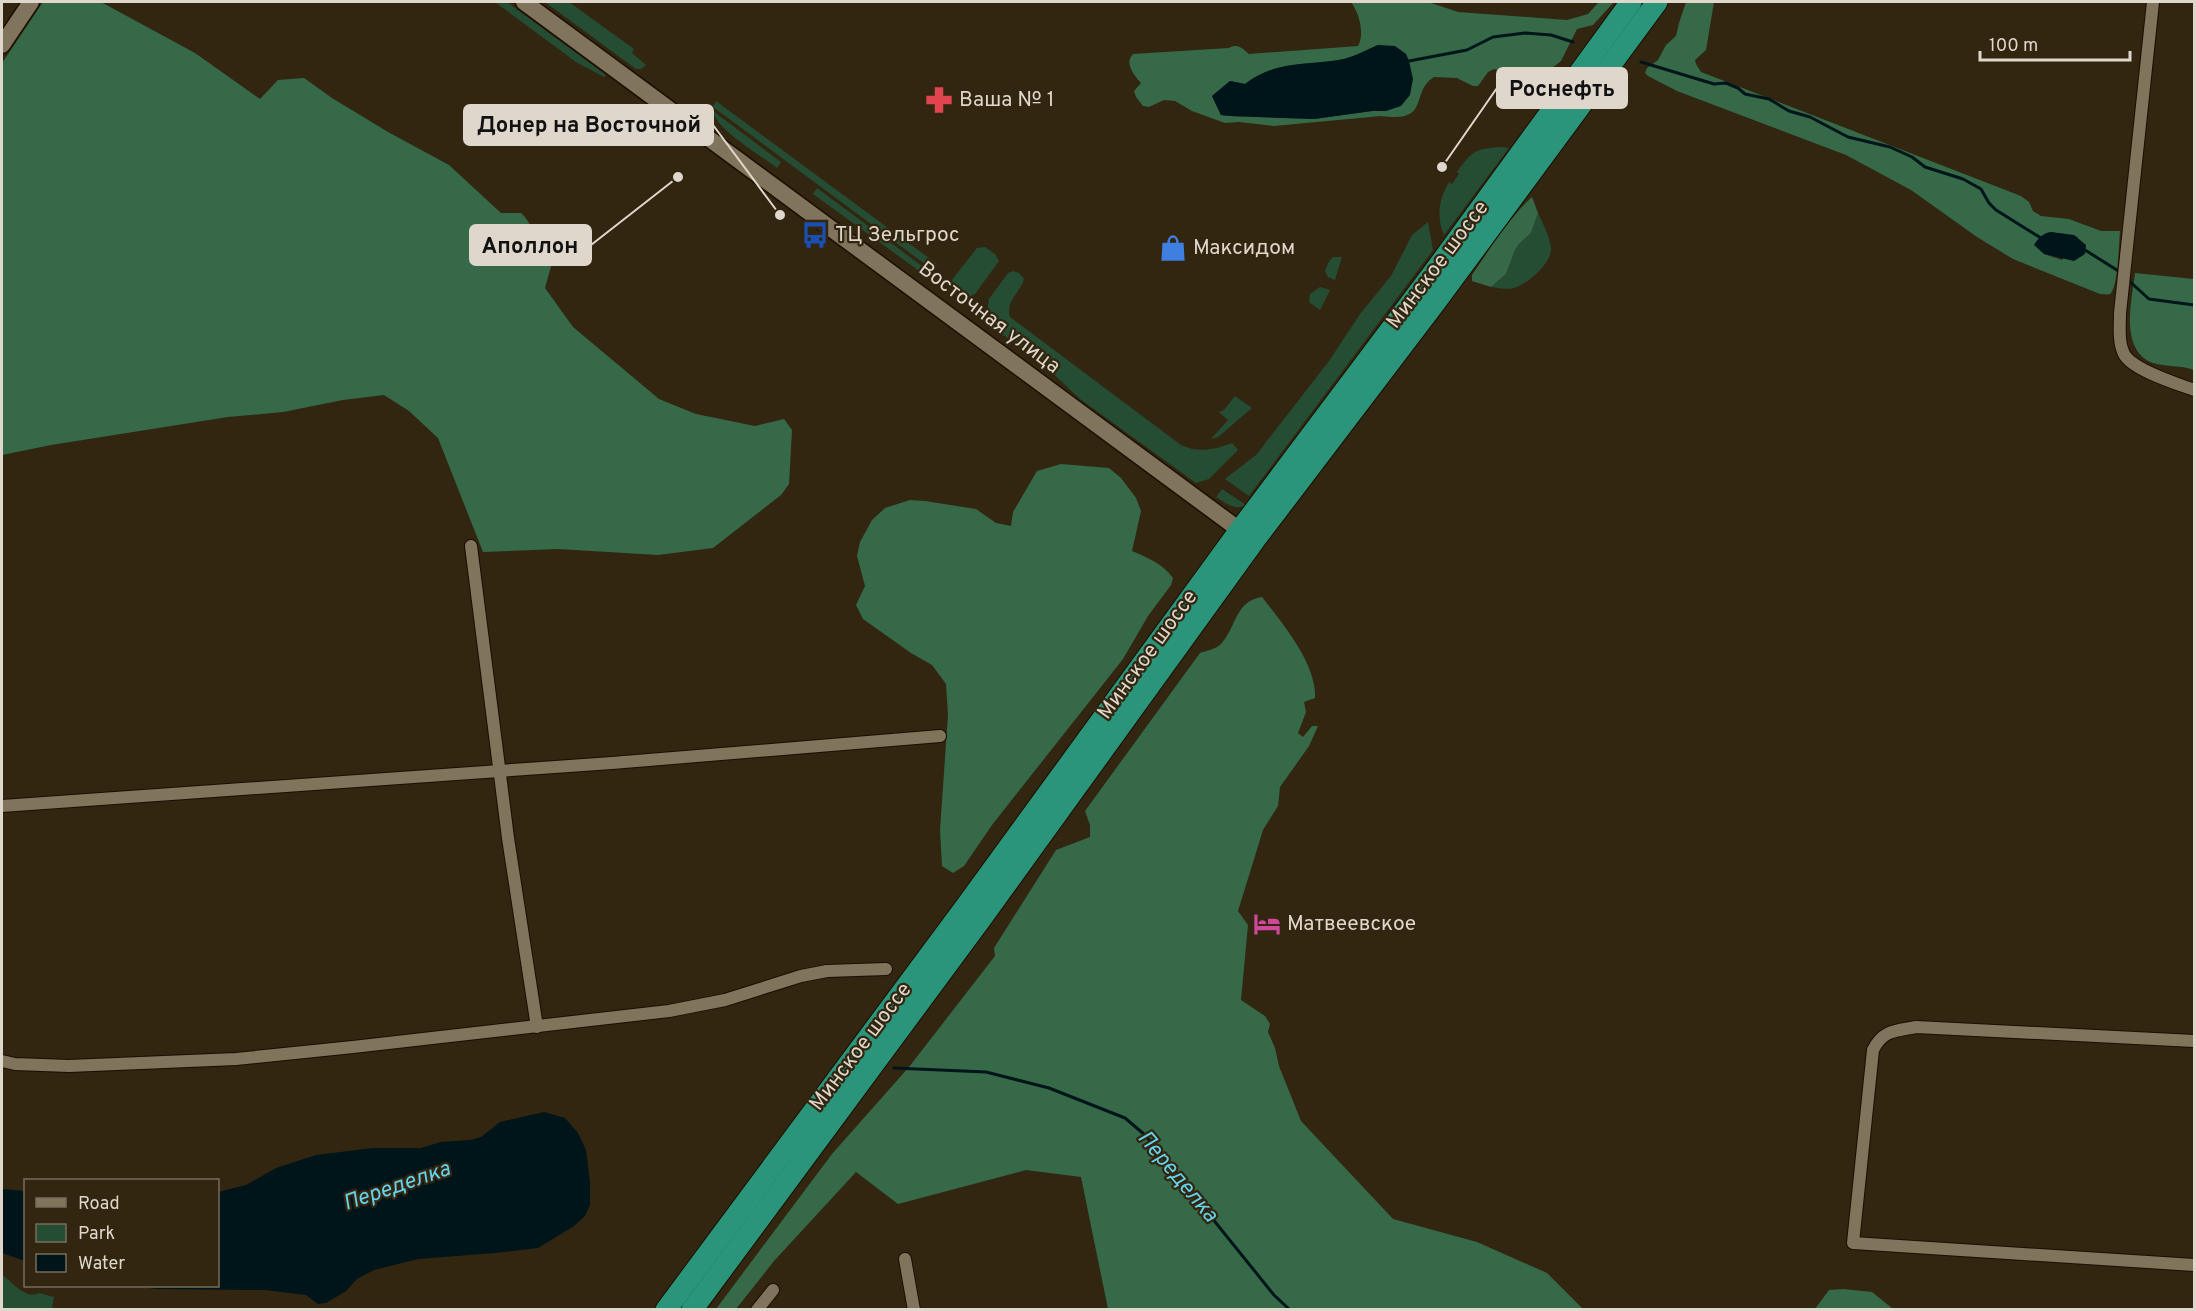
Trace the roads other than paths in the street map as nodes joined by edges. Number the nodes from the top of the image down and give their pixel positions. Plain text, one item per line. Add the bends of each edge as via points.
1 (32, 2) edge
2 (524, 2) edge
3 (1632, 2) edge
4 (1657, 2) edge
5 (2153, 2) edge
6 (2, 45) edge
7 (2194, 390) edge
8 (1247, 536) junction
9 (471, 546) dead end
10 (1146, 675) junction
11 (940, 736) dead end
12 (501, 771) junction
13 (2, 806) edge
14 (886, 969) dead end
15 (537, 1027) junction
16 (2194, 1041) edge
17 (2, 1061) edge
18 (905, 1259) dead end
19 (2194, 1265) edge
20 (773, 1290) dead end
21 (666, 1310) edge
22 (692, 1310) edge
23 (758, 1310) edge
24 (914, 1310) edge

1 - 6 street
2 - 8 street, Восточная улица
3 - 8 highway, Минское шоссе
4 - 8 highway, Минское шоссе via 1435,303
5 - 7 street via 2120,339 2125,356 2135,364
8 - 10 highway, Минское шоссе
9 - 12 street
10 - 21 highway, Минское шоссе via 966,906
10 - 22 highway, Минское шоссе via 967,938
11 - 12 street
12 - 13 street
12 - 15 street
14 - 15 street via 827,971 696,1007
15 - 17 street via 236,1059 69,1066
16 - 19 street via 1916,1027 1879,1038 1873,1050 1853,1243
18 - 24 street
20 - 23 street

